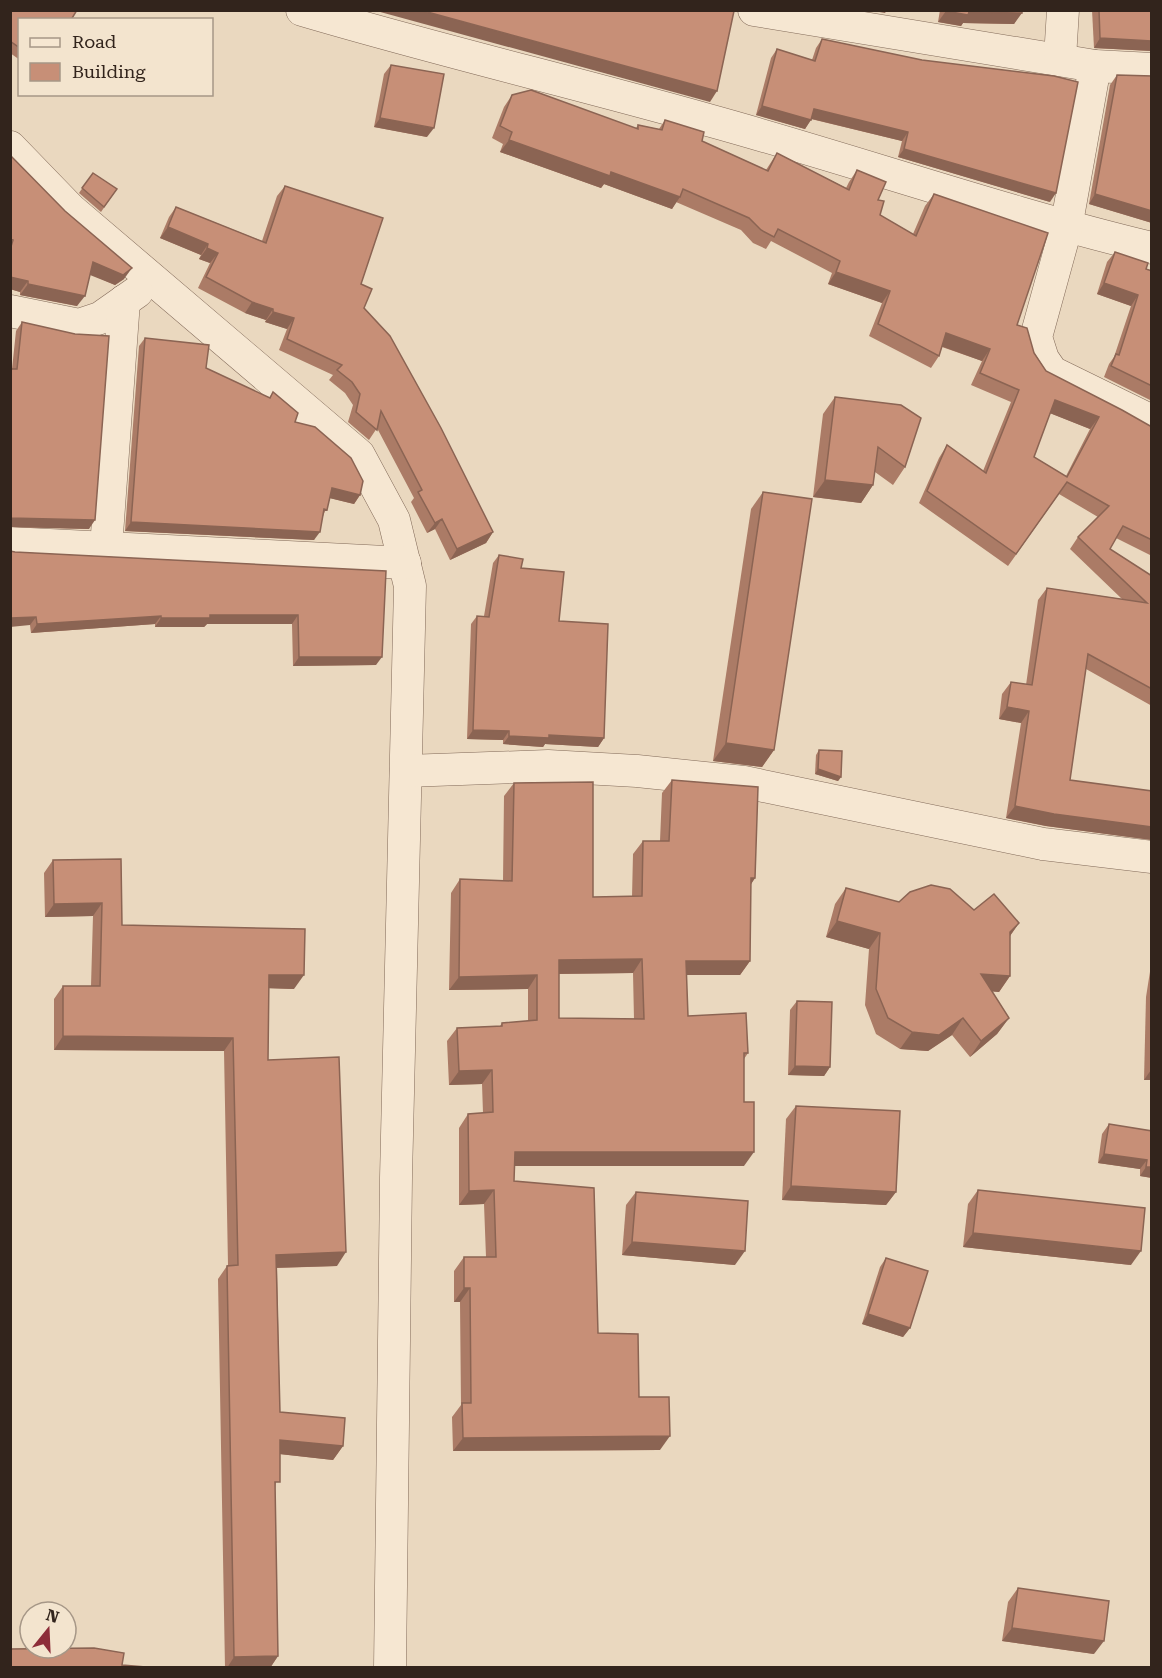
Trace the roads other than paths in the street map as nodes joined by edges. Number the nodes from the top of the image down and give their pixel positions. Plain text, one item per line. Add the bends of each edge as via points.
1 (302, 10) edge
2 (754, 10) edge
3 (1064, 10) edge
4 (1060, 58) junction
5 (1095, 66) junction
6 (1152, 69) edge
7 (10, 147) edge
8 (1066, 228) junction
9 (1152, 248) edge
10 (154, 280) junction
11 (124, 301) junction
12 (10, 311) edge
13 (1152, 421) edge
14 (10, 543) edge
15 (106, 548) junction
16 (405, 563) junction
17 (406, 771) junction
18 (1152, 857) edge
19 (390, 1668) edge

1 - 8 street via 430,48 709,120
2 - 4 street
3 - 4 street
4 - 5 street
5 - 6 street
5 - 8 street
7 - 10 street via 70,209
8 - 9 street
8 - 13 street via 1036,338 1043,359 1052,372
10 - 11 street
10 - 16 street via 359,455 394,520
11 - 12 street via 100,318 79,325
11 - 15 street
14 - 15 street
15 - 16 street
16 - 17 street via 410,586
17 - 18 street via 548,766 744,782 1043,844
17 - 19 street

